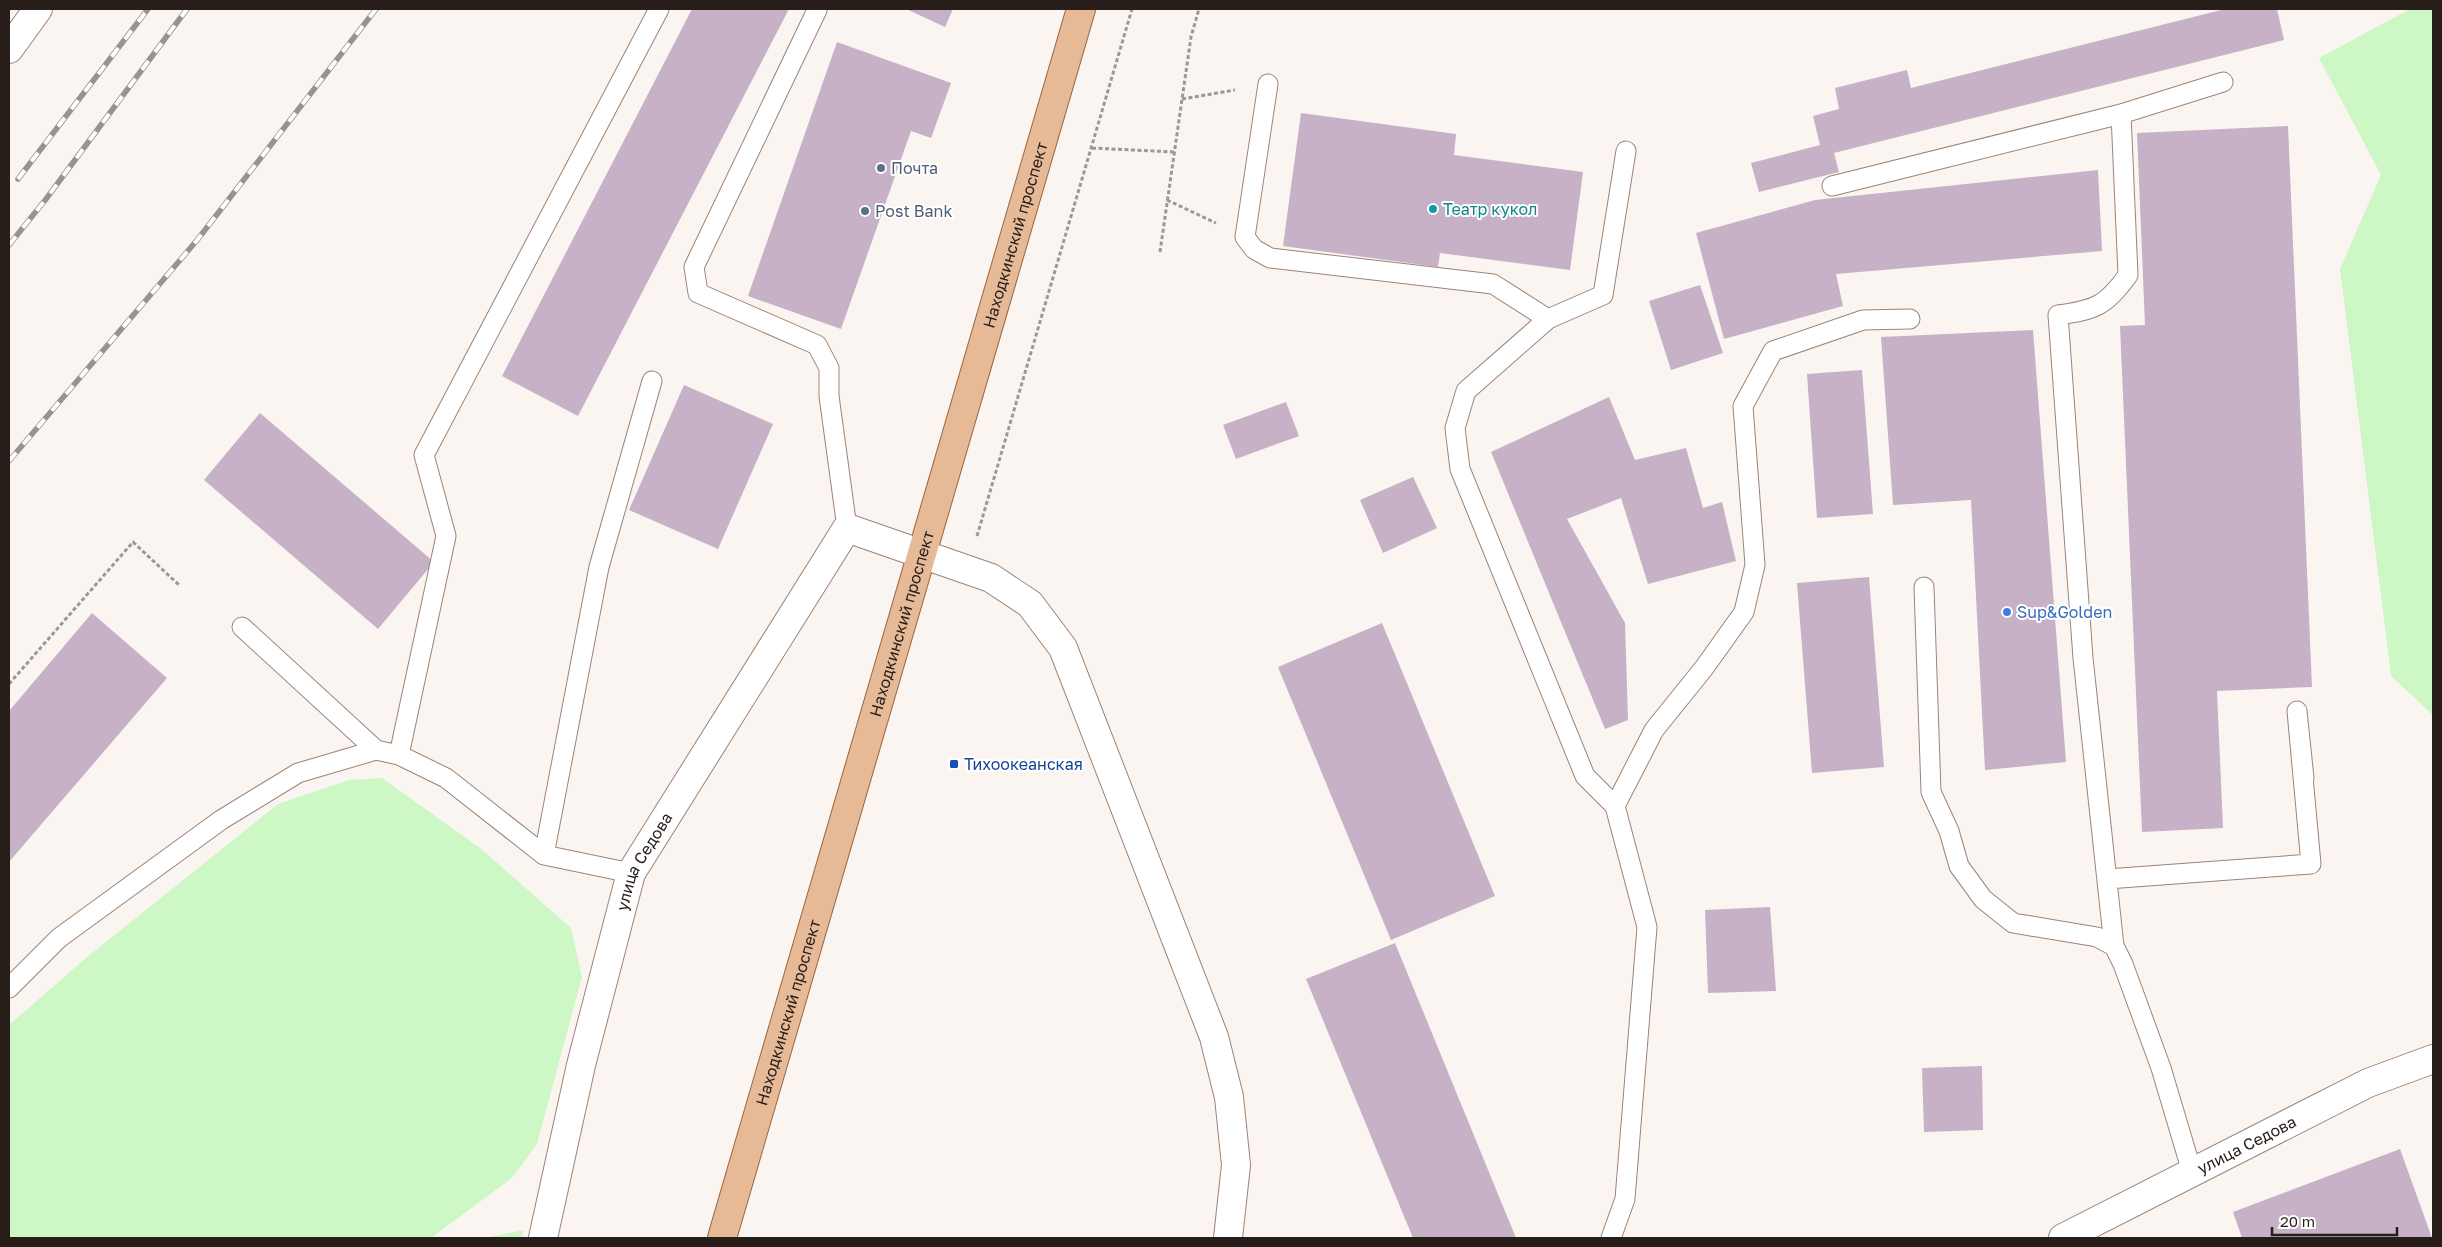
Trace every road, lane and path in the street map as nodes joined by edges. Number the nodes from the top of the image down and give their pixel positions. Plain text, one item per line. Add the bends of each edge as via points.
1 (38, 9) edge
2 (659, 9) edge
3 (1081, 9) edge
4 (1132, 9) edge
5 (1199, 9) edge
6 (817, 10) dead end
7 (9, 49) edge
8 (2223, 82) dead end
9 (1268, 84) joint
10 (1182, 99) junction
11 (2121, 114) junction
12 (1092, 148) junction
13 (1626, 151) dead end
14 (1174, 152) junction
15 (1832, 186) dead end
16 (1167, 200) junction
17 (1245, 237) junction
18 (1160, 252) dead end
19 (1548, 319) junction
20 (1910, 319) dead end
21 (652, 381) dead end
22 (847, 528) junction
23 (923, 555) junction
24 (966, 571) junction
25 (179, 586) dead end
26 (1924, 587) dead end
27 (242, 627) dead end
28 (9, 684) edge
29 (376, 750) junction
30 (399, 755) junction
31 (2304, 778) dead end
32 (1615, 806) junction
33 (544, 855) junction
34 (631, 873) junction
35 (2107, 879) junction
36 (2114, 946) junction
37 (9, 988) edge
38 (2433, 1059) edge
39 (2192, 1172) junction
40 (543, 1238) edge
41 (722, 1238) edge
42 (1228, 1238) edge
43 (1611, 1238) edge
44 (2063, 1238) edge

1 - 7 street
2 - 30 lane via 424,455 446,536
3 - 23 main road, Находкинский проспект
4 - 12 path
5 - 10 path via 1190,37
6 - 22 lane via 694,267 698,293 816,345 829,368 829,396
8 - 11 lane
9 - 10 path
9 - 17 lane
10 - 14 path
11 - 15 lane
11 - 35 lane via 2128,275 2113,296 2086,311 2058,315 2083,658
12 - 14 path
12 - 24 path
13 - 19 lane via 1603,295
14 - 16 path
16 - 17 path
16 - 18 path
17 - 19 lane via 1254,249 1270,258 1493,284
19 - 32 lane via 1466,391 1455,428 1460,469 1585,776
20 - 32 lane via 1864,320 1773,352 1743,406 1755,565 1744,612 1654,730
21 - 33 lane via 599,567
22 - 23 street
22 - 34 street, улица Седова
23 - 24 street
23 - 41 main road, Находкинский проспект
24 - 42 street via 992,578 1030,604 1063,648 1214,1038 1229,1097 1236,1165
25 - 28 path via 133,542
26 - 36 lane via 1931,792 1949,831 1959,866 1983,898 2013,924 2098,937
27 - 29 lane
29 - 30 lane
29 - 37 lane via 298,773 221,820 59,938
30 - 33 lane via 446,778
31 - 35 lane via 2297,711 2311,864
32 - 43 lane via 1647,927 1625,1200
33 - 34 lane
34 - 40 street, улица Седова via 581,1065
35 - 36 lane
36 - 39 lane via 2161,1068
38 - 39 street, улица Седова via 2368,1083
39 - 44 street, улица Седова

